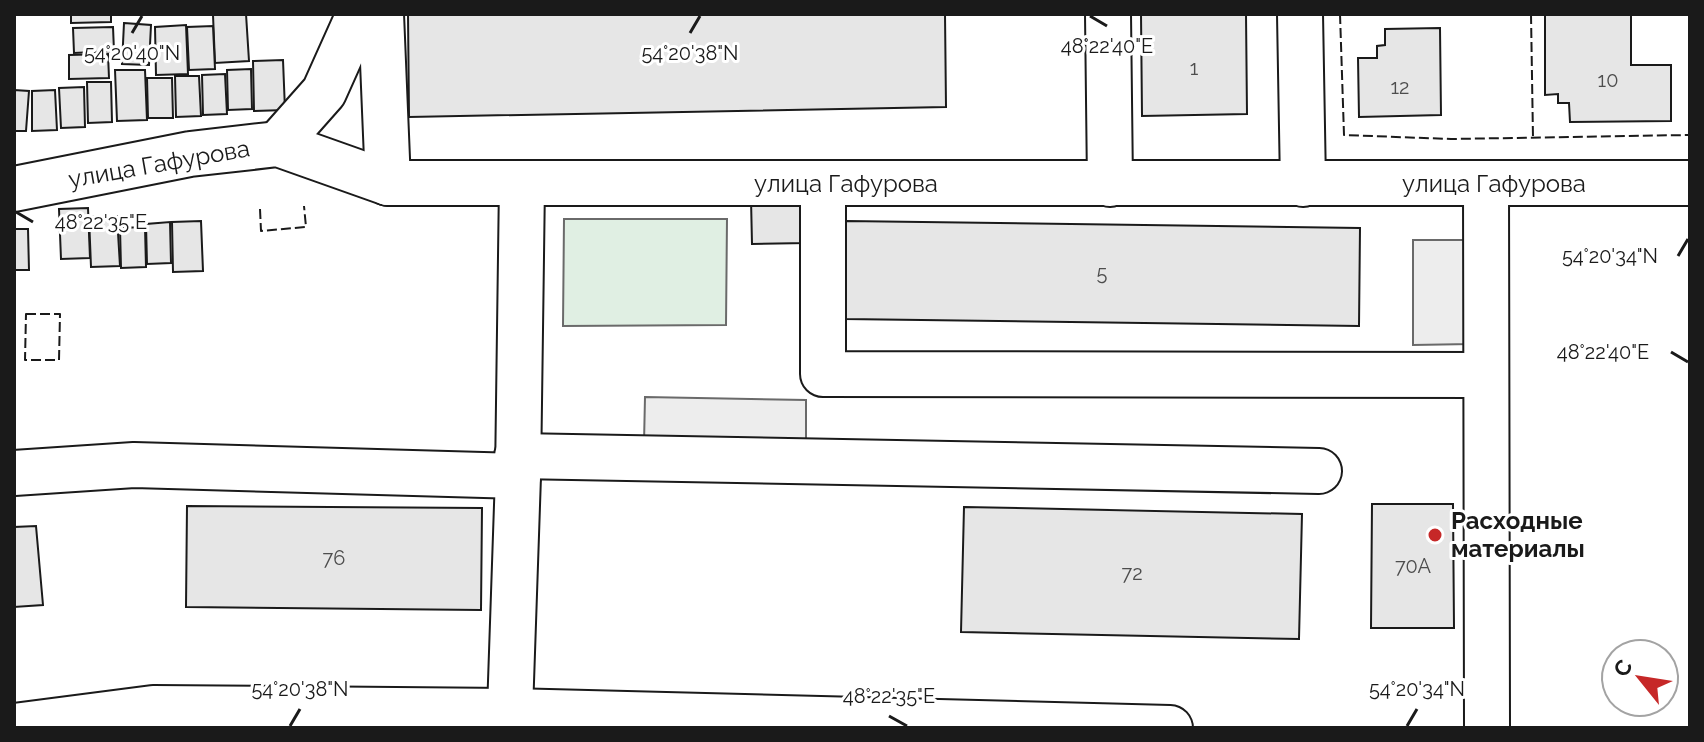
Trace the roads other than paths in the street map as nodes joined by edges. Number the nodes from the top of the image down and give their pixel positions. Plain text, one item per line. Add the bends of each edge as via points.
1 (359, 14) edge
2 (381, 14) edge
3 (1108, 14) edge
4 (1300, 14) edge
5 (278, 144) junction
6 (388, 183) junction
7 (522, 183) junction
8 (823, 183) junction
9 (1690, 183) edge
10 (1110, 184) junction
11 (1303, 184) junction
12 (1486, 185) junction
13 (14, 189) edge
14 (1486, 375) junction
15 (517, 466) junction
16 (1319, 471) dead end
17 (14, 473) edge
18 (510, 711) junction
19 (16, 726) edge
20 (1170, 728) edge
21 (1487, 728) edge

1 - 5 street via 324,92
2 - 6 street
3 - 10 street
4 - 11 street
5 - 6 street, улица Гафурова
5 - 13 street, улица Гафурова via 190,154
6 - 7 street, улица Гафурова
7 - 8 street, улица Гафурова
7 - 15 street
8 - 10 street, улица Гафурова
8 - 14 street via 823,374
9 - 12 street, улица Гафурова
10 - 11 street, улица Гафурова
11 - 12 street, улица Гафурова
12 - 14 street
14 - 21 street
15 - 16 street
15 - 17 street via 134,465
15 - 18 street
18 - 19 street via 153,708
18 - 20 street

